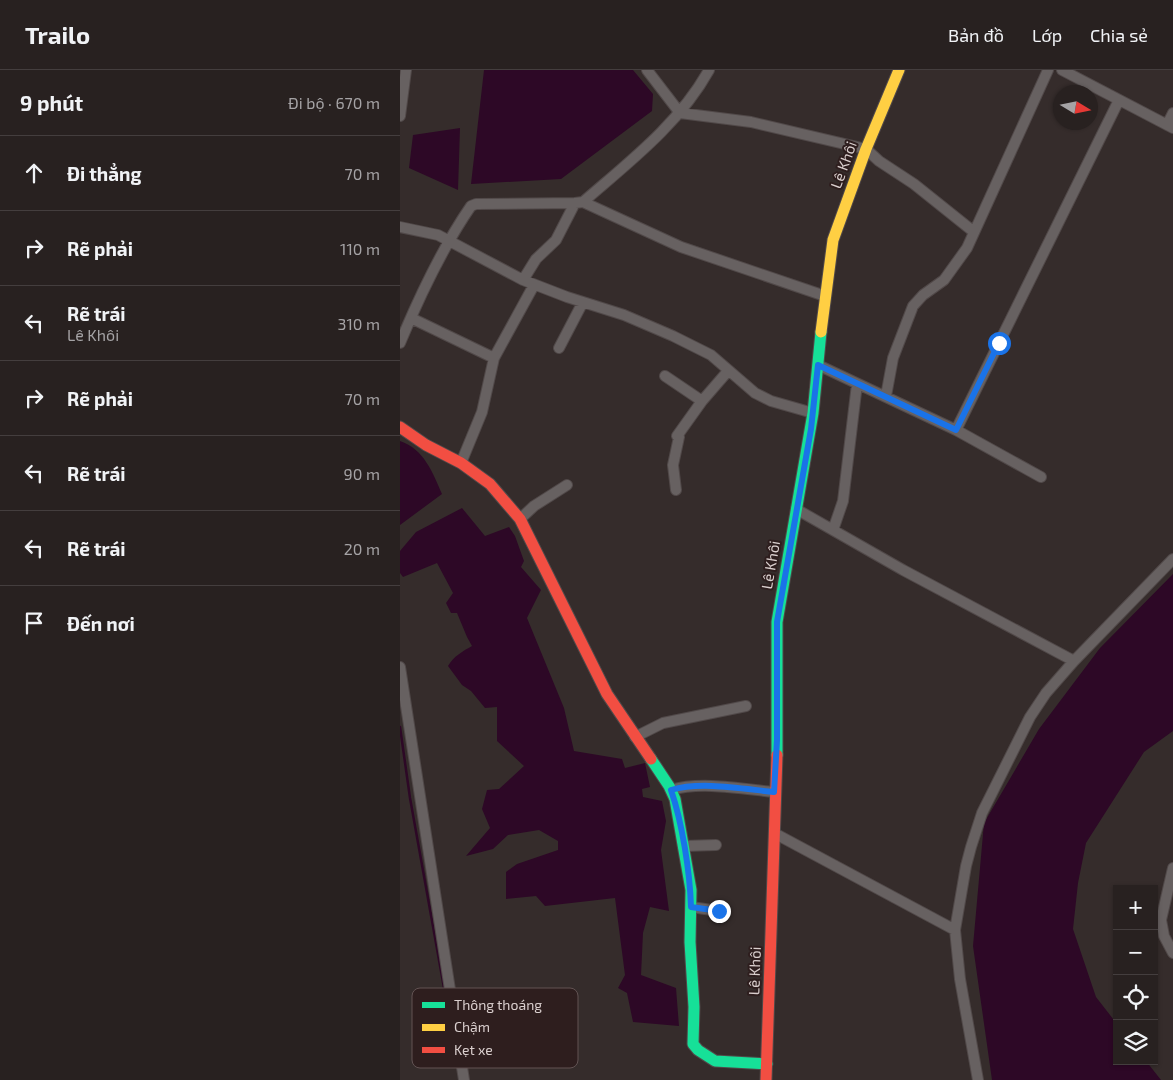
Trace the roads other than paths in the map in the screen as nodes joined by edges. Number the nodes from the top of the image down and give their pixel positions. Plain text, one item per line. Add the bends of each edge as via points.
1 (406, 70) edge
2 (648, 70) edge
3 (709, 70) edge
4 (899, 70) edge
5 (1048, 70) edge
6 (1062, 70) edge
7 (1118, 100) junction
8 (680, 113) junction
9 (1173, 113) edge
10 (400, 116) edge
11 (1170, 126) edge
12 (866, 149) junction
13 (579, 203) junction
14 (400, 227) edge
15 (974, 232) junction
16 (449, 241) junction
17 (523, 280) junction
18 (534, 285) junction
19 (824, 296) junction
20 (583, 302) junction
21 (411, 318) junction
22 (400, 343) edge
23 (559, 348) dead end
24 (494, 358) junction
25 (818, 365) junction
26 (728, 371) junction
27 (665, 376) dead end
28 (858, 384) junction
29 (886, 396) junction
30 (702, 401) junction
31 (813, 414) junction
32 (400, 427) edge
33 (956, 430) junction
34 (461, 463) junction
35 (1041, 477) dead end
36 (567, 485) dead end
37 (676, 490) dead end
38 (796, 509) junction
39 (520, 519) junction
40 (833, 530) junction
41 (1173, 559) edge
42 (1074, 661) junction
43 (400, 667) edge
44 (746, 706) dead end
45 (635, 737) junction
46 (671, 790) junction
47 (774, 792) junction
48 (774, 833) junction
49 (716, 845) dead end
50 (683, 846) junction
51 (1173, 868) edge
52 (691, 907) junction
53 (719, 911) dead end
54 (955, 930) junction
55 (1173, 953) edge
56 (450, 988) edge
57 (767, 1064) junction
58 (766, 1080) edge
59 (978, 1080) edge

1 - 10 street
2 - 8 street
3 - 8 street
4 - 12 street, Lê Khôi
5 - 15 street
6 - 7 street
7 - 11 street
7 - 33 street
8 - 12 street via 751,122
8 - 13 street
9 - 11 street
12 - 15 street
12 - 19 street, Lê Khôi via 833,240
13 - 16 street via 476,204 471,206
13 - 17 street via 556,240 536,259
13 - 19 street via 681,247
14 - 16 street via 438,235
15 - 29 street via 967,248 944,280 913,306 893,358
16 - 17 street
16 - 21 street
17 - 18 street
18 - 20 street
18 - 24 street
19 - 25 street, Lê Khôi
20 - 23 street
20 - 26 street via 624,315 688,343 710,355
21 - 22 street
21 - 24 street
24 - 34 street via 482,412
25 - 28 street
25 - 31 street, Lê Khôi
26 - 30 street
26 - 31 street via 770,401
27 - 30 street
28 - 29 street
28 - 40 street via 843,501
29 - 33 street
30 - 37 street via 678,437 673,465
31 - 38 street, Lê Khôi
32 - 34 street
33 - 35 street
34 - 39 street via 490,484
36 - 39 street
38 - 40 street
38 - 47 street, Lê Khôi via 777,622
39 - 45 street via 598,678
40 - 42 street
41 - 42 street
42 - 54 street via 1030,717 982,814 968,857
43 - 56 street
44 - 45 street via 663,723
45 - 46 street
46 - 47 street via 701,787
46 - 50 street
47 - 48 street, Lê Khôi
48 - 54 street
48 - 57 street, Lê Khôi
49 - 50 street
50 - 52 street
51 - 55 street via 1161,920 1164,936
52 - 53 street
52 - 57 street via 693,1044 715,1061
54 - 59 street
57 - 58 street, Lê Khôi

